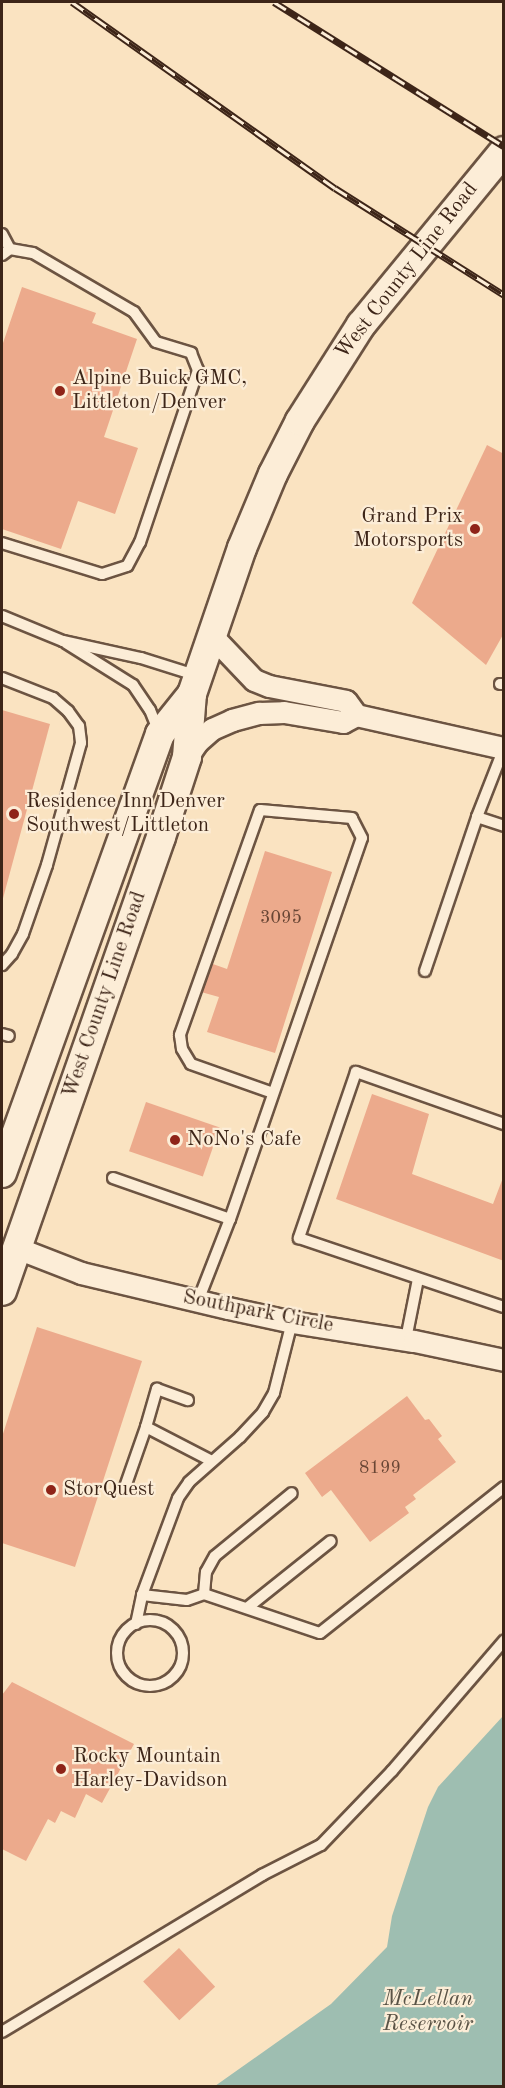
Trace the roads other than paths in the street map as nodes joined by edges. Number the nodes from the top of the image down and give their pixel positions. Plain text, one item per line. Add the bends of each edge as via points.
1 (504, 151) edge
2 (2, 234) edge
3 (6, 252) edge
4 (2, 543) edge
5 (2, 616) edge
6 (213, 637) junction
7 (63, 641) junction
8 (2, 678) edge
9 (195, 685) junction
10 (356, 715) junction
11 (160, 734) junction
12 (504, 748) edge
13 (187, 757) junction
14 (477, 817) junction
15 (504, 826) edge
16 (2, 965) edge
17 (425, 971) dead end
18 (273, 1093) junction
19 (504, 1124) edge
20 (2, 1173) edge
21 (113, 1178) dead end
22 (230, 1219) junction
23 (16, 1248) junction
24 (418, 1279) junction
25 (2, 1292) edge
26 (198, 1301) junction
27 (504, 1307) edge
28 (292, 1322) junction
29 (406, 1339) junction
30 (504, 1360) edge
31 (188, 1400) dead end
32 (146, 1427) junction
33 (212, 1461) junction
34 (125, 1486) dead end
35 (504, 1486) edge
36 (292, 1493) dead end
37 (331, 1541) dead end
38 (204, 1594) junction
39 (141, 1595) junction
40 (248, 1608) junction
41 (136, 1624) junction
42 (504, 1641) edge
43 (2, 2032) edge

1 - 6 main road, West County Line Road via 361,325 300,421 242,548
2 - 3 lane
3 - 4 lane via 33,253 134,312 156,342 191,354 198,370 140,542 127,566 102,574
5 - 7 lane
6 - 9 main road, West County Line Road
6 - 10 street via 254,680 346,701
7 - 9 lane via 141,657
7 - 11 lane via 133,685
8 - 16 lane via 53,698 79,726 81,743 23,934
9 - 11 main road, West County Line Road
9 - 13 main road, West County Line Road
10 - 12 street
10 - 13 street via 343,722 284,712 260,713 212,729
11 - 20 main road, West County Line Road
12 - 14 lane
13 - 23 main road, West County Line Road
14 - 15 lane
14 - 17 lane
18 - 18 lane via 362,838 352,818 260,810 180,1035 182,1049 191,1064
18 - 22 lane
19 - 24 lane via 356,1072 299,1238
21 - 22 lane
22 - 26 lane
23 - 25 main road, West County Line Road
23 - 26 street, Southpark Circle via 81,1273
24 - 27 lane
24 - 29 lane
26 - 28 street, Southpark Circle
28 - 29 street, Southpark Circle
28 - 33 lane via 274,1393 263,1412
29 - 30 street, Southpark Circle
31 - 32 lane via 156,1389
32 - 33 lane
32 - 34 lane
33 - 39 lane via 178,1498
35 - 40 lane via 320,1633
36 - 38 lane via 215,1556 206,1572
37 - 40 lane
38 - 39 lane via 187,1600
38 - 40 lane
39 - 41 lane
41 - 41 lane via 121,1636 117,1648 123,1673 145,1686 169,1680 182,1658 182,1645 176,1634 154,1621
42 - 43 lane via 392,1771 321,1845 262,1875

